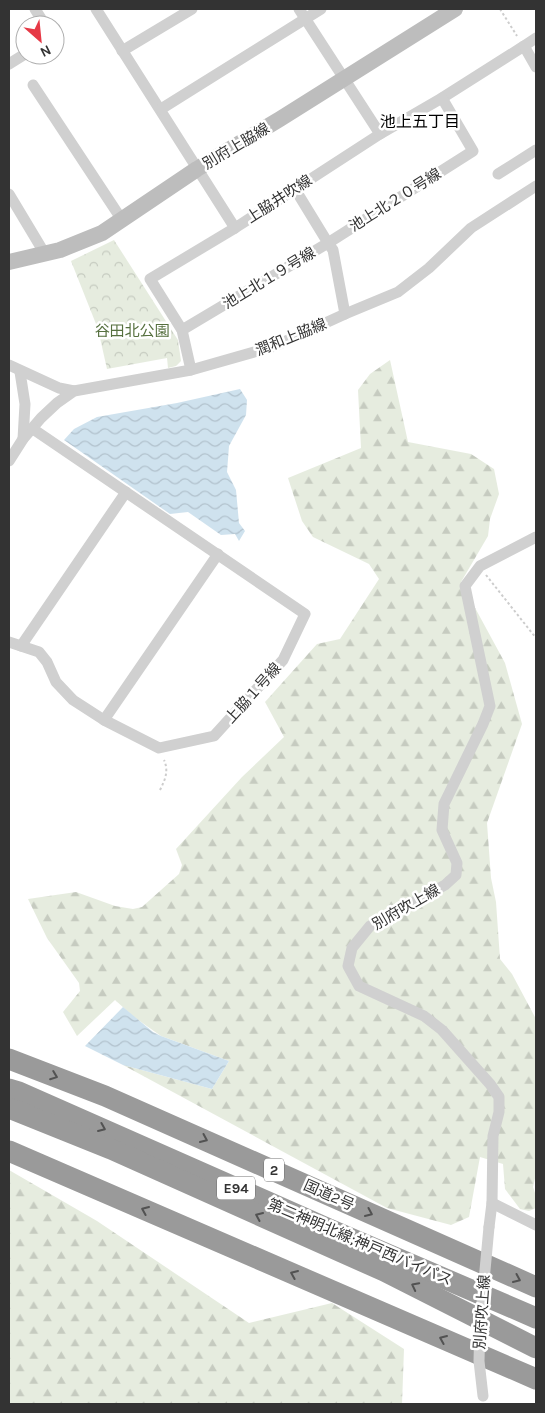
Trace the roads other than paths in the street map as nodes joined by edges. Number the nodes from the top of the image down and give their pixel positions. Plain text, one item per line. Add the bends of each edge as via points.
1 (96, 9) edge
2 (192, 9) edge
3 (321, 9) edge
4 (455, 9) edge
5 (176, 13) edge
6 (302, 14) edge
7 (536, 38) edge
8 (524, 46) junction
9 (122, 51) junction
10 (536, 67) edge
11 (345, 79) junction
12 (33, 85) dead end
13 (442, 98) junction
14 (161, 109) junction
15 (380, 134) junction
16 (536, 150) edge
17 (197, 169) junction
18 (498, 174) dead end
19 (536, 186) edge
20 (295, 189) junction
21 (10, 199) edge
22 (122, 220) junction
23 (235, 228) junction
24 (328, 242) junction
25 (45, 254) junction
26 (9, 262) edge
27 (345, 314) junction
28 (182, 330) junction
29 (9, 366) edge
30 (191, 370) junction
31 (20, 372) junction
32 (74, 390) junction
33 (33, 428) junction
34 (23, 439) junction
35 (9, 461) edge
36 (126, 492) junction
37 (536, 537) edge
38 (218, 554) junction
39 (9, 642) edge
40 (21, 646) junction
41 (104, 720) junction
42 (9, 1059) edge
43 (9, 1089) edge
44 (9, 1108) edge
45 (9, 1151) edge
46 (492, 1203) junction
47 (536, 1225) edge
48 (536, 1287) edge
49 (536, 1318) edge
50 (536, 1348) edge
51 (536, 1379) edge
52 (484, 1400) edge

1 - 9 street, 上脇井吹線
2 - 5 street
3 - 6 street
4 - 11 street, 別府上脇線
5 - 9 street
6 - 11 street
6 - 14 street
7 - 8 street, 上脇井吹線
8 - 10 street
8 - 13 street, 上脇井吹線
9 - 14 street, 上脇井吹線
11 - 15 street
11 - 17 street, 別府上脇線
12 - 22 street
13 - 15 street, 上脇井吹線
13 - 24 street, 池上北２０号線 via 473,150
14 - 17 street, 上脇井吹線
15 - 20 street, 上脇井吹線
16 - 18 street
17 - 22 street, 別府上脇線
17 - 23 street, 上脇井吹線
19 - 27 street, 潤和上脇線 via 471,228 398,292
20 - 23 street, 上脇井吹線
20 - 24 street, 池上北１９号線
21 - 25 street
22 - 25 street, 別府上脇線 via 102,233
23 - 28 street via 150,279
24 - 27 street via 333,250
24 - 28 street, 池上北１９号線
25 - 26 street, 別府上脇線
27 - 30 street, 潤和上脇線 via 275,346
28 - 30 street
29 - 31 street
30 - 32 street, 潤和上脇線
31 - 32 street via 59,388
31 - 34 street via 25,404
32 - 33 street, 潤和上脇線
33 - 34 street, 潤和上脇線
33 - 36 street, 上脇１号線
34 - 35 street, 潤和上脇線
36 - 38 street, 上脇１号線
36 - 40 street
37 - 46 street, 別府吹上線 via 480,566 465,586 490,706 444,804 442,830 457,863 456,875 370,926 352,948 348,966 359,986 424,1016 442,1030 499,1097 493,1136
38 - 41 street
38 - 41 street, 上脇１号線 via 306,614 283,660 214,736 159,748
39 - 40 street
40 - 41 street via 39,652 56,682 73,700
42 -> 48 highway, 国道2号 / 2 via 105,1096
43 -> 49 highway, 第二神明北線;神戸西バイパス / E94
50 -> 44 highway, 第二神明北線;神戸西バイパス / E94 via 384,1270 111,1149
51 -> 45 highway
46 - 47 street
46 - 52 street, 別府吹上線, bridge via 478,1362

